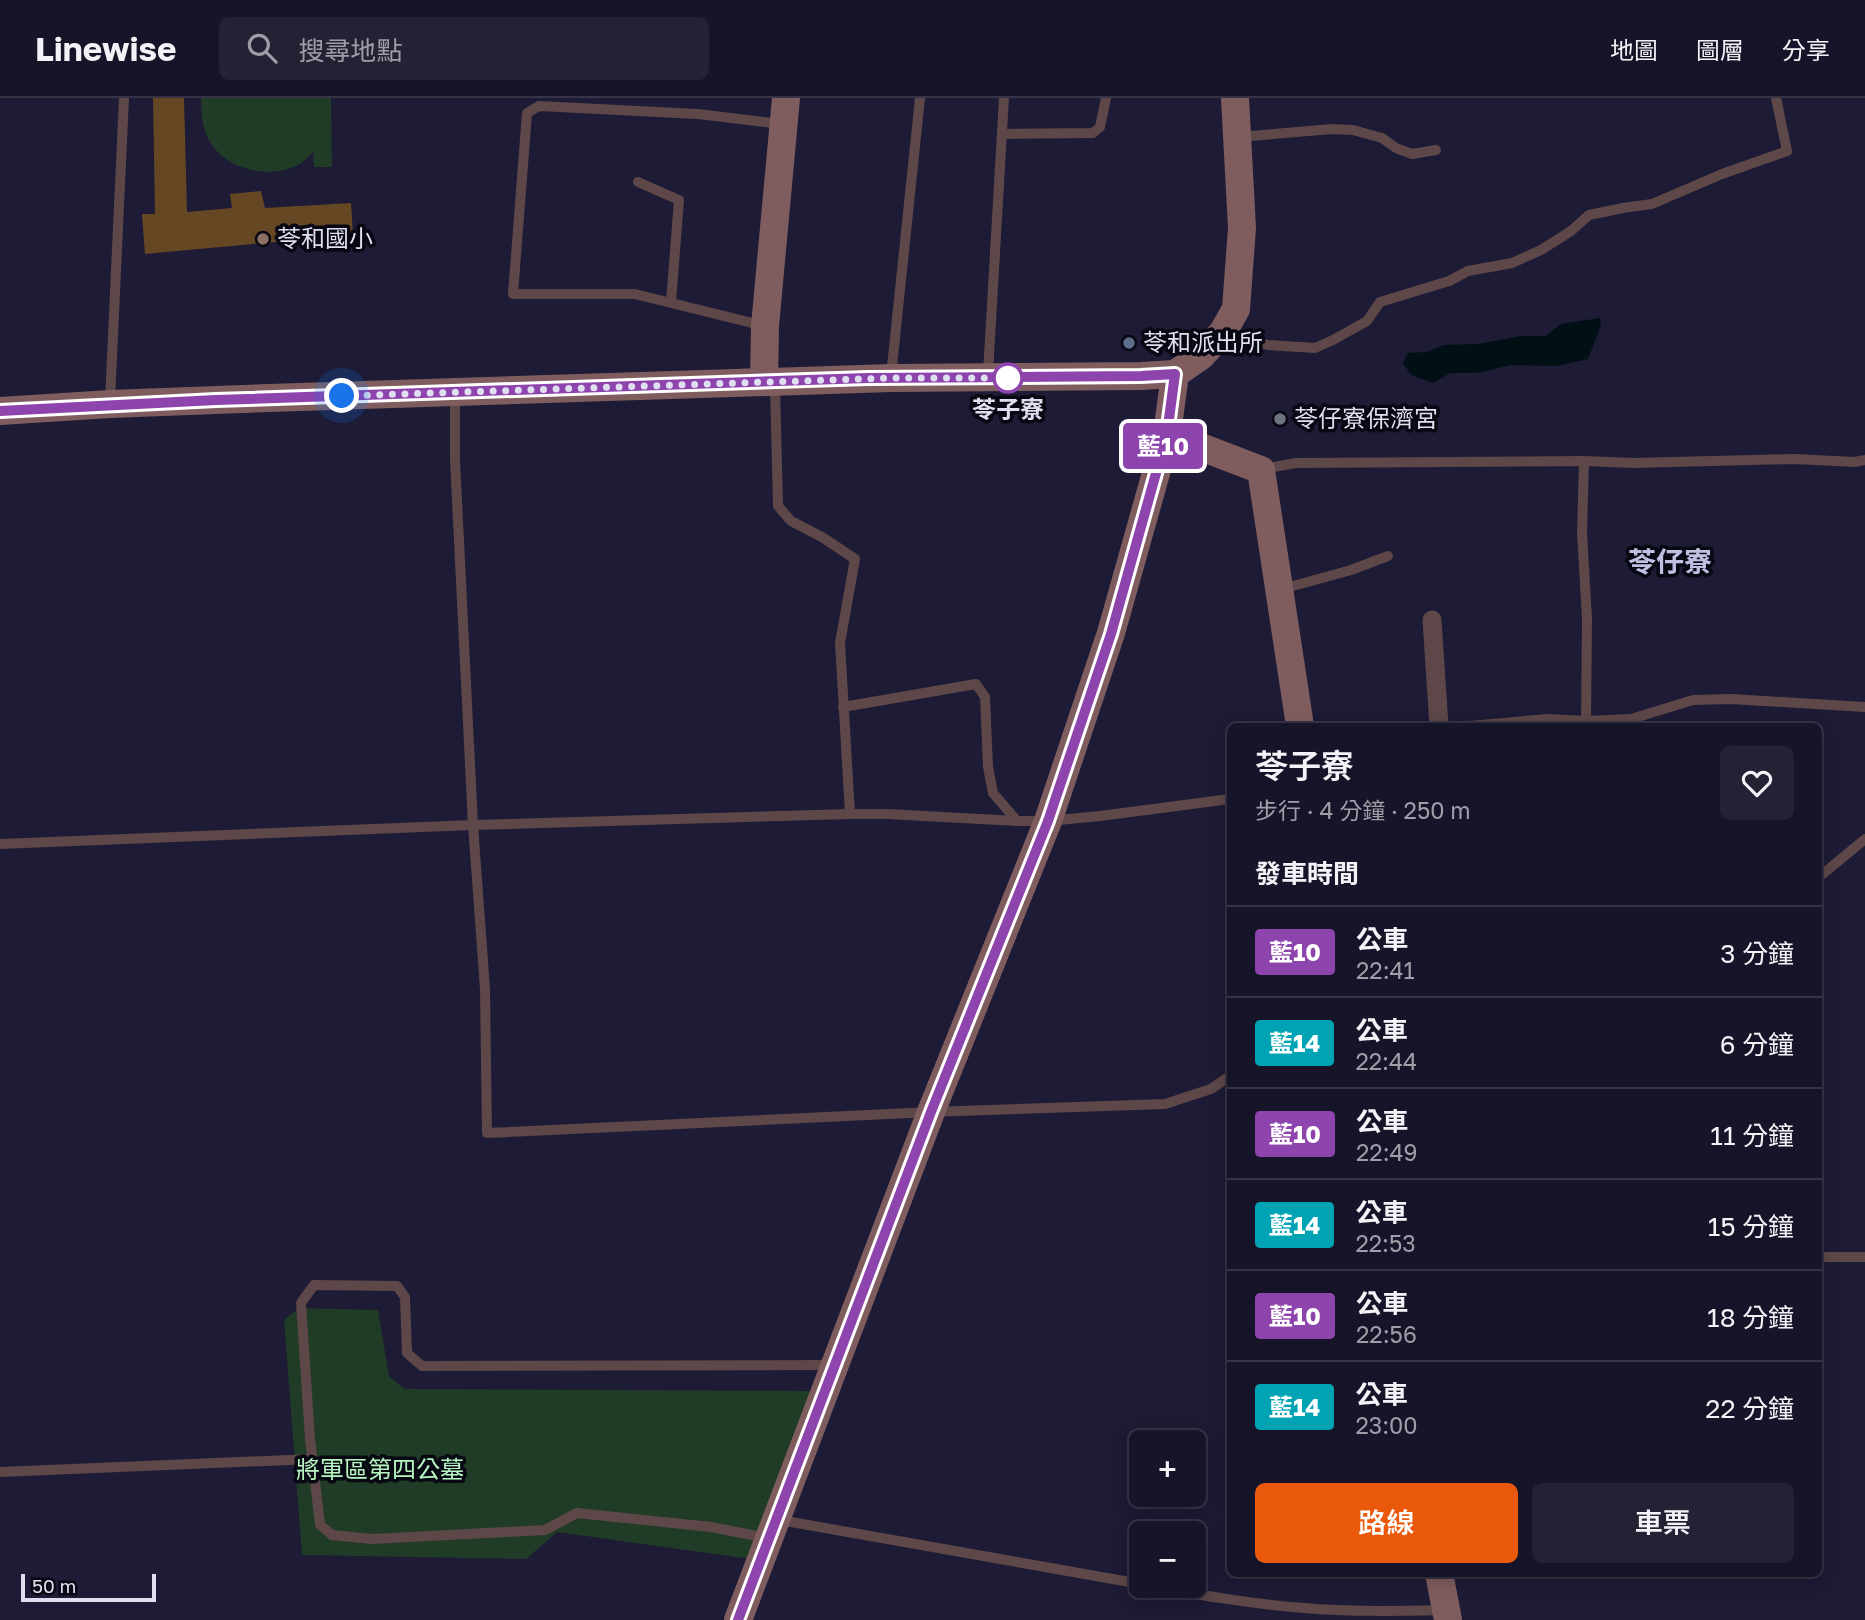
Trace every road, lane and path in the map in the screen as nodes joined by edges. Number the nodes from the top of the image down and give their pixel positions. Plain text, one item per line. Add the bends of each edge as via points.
1 (124, 98) edge
2 (920, 98) edge
3 (1004, 98) edge
4 (1106, 98) edge
5 (1234, 98) edge
6 (1776, 98) edge
7 (784, 111) edge
8 (1002, 134) junction
9 (1237, 137) junction
10 (1436, 150) dead end
11 (638, 182) dead end
12 (671, 302) junction
13 (765, 326) junction
14 (1223, 332) junction
15 (1175, 374) junction
16 (891, 378) junction
17 (988, 378) junction
18 (770, 381) junction
19 (455, 391) junction
20 (110, 404) junction
21 (0, 411) edge
22 (1167, 434) junction
23 (1865, 460) edge
24 (1584, 461) junction
25 (1261, 470) junction
26 (1388, 555) dead end
27 (1278, 590) junction
28 (1432, 620) dead end
29 (1865, 706) edge
30 (843, 707) junction
31 (1586, 720) junction
32 (1300, 723) edge
33 (1439, 723) edge
34 (1503, 723) edge
35 (1227, 799) edge
36 (850, 814) junction
37 (1017, 821) junction
38 (1048, 821) junction
39 (473, 825) junction
40 (1865, 839) edge
41 (0, 844) edge
42 (1822, 875) edge
43 (1227, 1078) edge
44 (931, 1112) junction
45 (1822, 1257) edge
46 (1865, 1257) edge
47 (835, 1365) junction
48 (313, 1459) junction
49 (0, 1472) edge
50 (773, 1529) junction
51 (1440, 1577) edge
52 (1129, 1582) edge
53 (1206, 1596) edge
54 (1446, 1615) edge
55 (738, 1620) edge

1 - 20 lane
2 - 16 lane
3 - 8 lane
4 - 8 lane via 1100,127 1093,133
5 - 9 street
6 - 14 lane via 1787,151 1652,204 1589,215 1551,244 1512,263 1468,271 1380,302 1367,321 1315,348 1268,345
7 - 12 lane via 698,114 539,106 527,113 513,294 635,294
7 - 13 street
8 - 17 lane
9 - 10 lane via 1332,128 1382,138 1412,154
9 - 14 street via 1240,274 1236,309
11 - 12 lane via 678,200
12 - 13 lane
13 - 18 street
14 - 15 street via 1202,356
15 - 17 street
15 - 22 street
16 - 17 street
16 - 18 street
18 - 19 street
18 - 30 lane via 778,506 791,521 855,559 840,643
19 - 20 street
19 - 39 lane
20 - 21 street
22 - 25 street
22 - 38 street via 1111,634
23 - 24 lane
24 - 25 lane via 1296,463
24 - 31 lane
25 - 27 street
26 - 27 lane
27 - 32 street
28 - 33 street
29 - 31 lane via 1703,699 1631,719
30 - 36 lane
30 - 37 lane via 976,684 985,697 993,793
31 - 34 lane
35 - 38 lane
36 - 37 lane
36 - 39 lane
37 - 38 lane
38 - 44 street
39 - 41 lane
39 - 44 lane via 485,989 487,1133
40 - 42 lane
43 - 44 lane via 1165,1104
44 - 47 street
45 - 46 lane
47 - 48 lane via 422,1366 407,1353 405,1297 397,1286 314,1285 301,1303
47 - 50 street
48 - 49 lane
48 - 50 lane via 320,1525 332,1535 372,1539 545,1530 577,1513
50 - 52 lane
50 - 55 street
51 - 54 street
53 - 54 lane via 1303,1608

